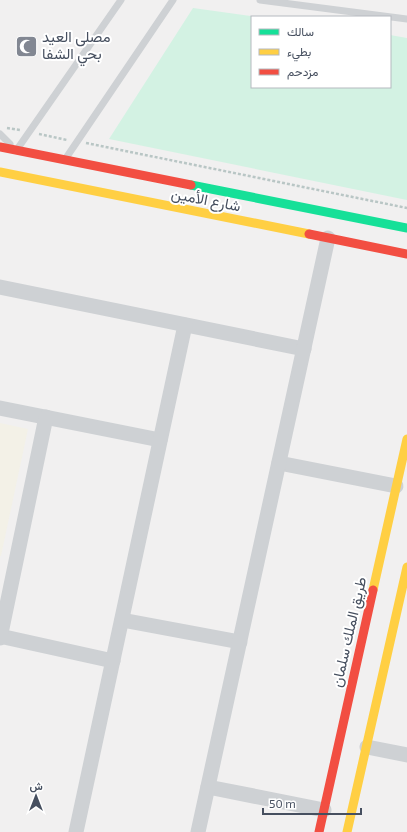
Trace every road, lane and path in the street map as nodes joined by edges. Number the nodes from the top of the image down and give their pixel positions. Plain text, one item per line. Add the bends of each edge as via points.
1 (121, 0) edge
2 (173, 0) edge
3 (260, 0) edge
4 (384, 16) edge
5 (391, 17) edge
6 (407, 19) edge
7 (0, 126) edge
8 (29, 132) junction
9 (0, 134) edge
10 (77, 142) junction
11 (0, 147) edge
12 (16, 150) junction
13 (65, 160) junction
14 (0, 173) edge
15 (407, 208) edge
16 (407, 228) edge
17 (328, 238) junction
18 (407, 254) edge
19 (0, 287) edge
20 (185, 324) junction
21 (304, 349) junction
22 (0, 408) edge
23 (46, 417) junction
24 (407, 438) edge
25 (160, 440) junction
26 (279, 463) junction
27 (396, 486) junction
28 (407, 567) edge
29 (7, 572) edge
30 (122, 620) junction
31 (0, 637) edge
32 (240, 642) junction
33 (113, 662) junction
34 (367, 747) junction
35 (407, 755) edge
36 (208, 787) junction
37 (324, 810) junction
38 (76, 832) edge
39 (198, 832) edge
40 (319, 832) edge
41 (347, 832) edge

1 - 8 lane
2 - 10 lane
3 - 4 lane
5 - 6 lane
7 - 8 path
8 - 10 path
8 - 12 lane
9 - 12 lane
10 - 13 lane
10 - 15 path
11 - 12 street, شارع الأمين
12 - 13 street, شارع الأمين
12 - 14 street
13 - 16 street, شارع الأمين
14 - 17 street, شارع الأمين
17 - 18 street, شارع الأمين
17 - 21 street
19 - 20 street
20 - 21 street
20 - 25 street
21 - 26 street
22 - 23 street
23 - 25 street
23 - 29 street
24 - 27 street, طريق الملك سلمان
25 - 30 street
26 - 27 street
26 - 32 street
27 - 37 street, طريق الملك سلمان
28 - 34 street
29 - 31 street
30 - 32 street
30 - 33 street
31 - 33 street
32 - 36 street
33 - 38 street
34 - 35 street
34 - 41 street
36 - 37 street
36 - 39 street
37 - 40 street, طريق الملك سلمان

